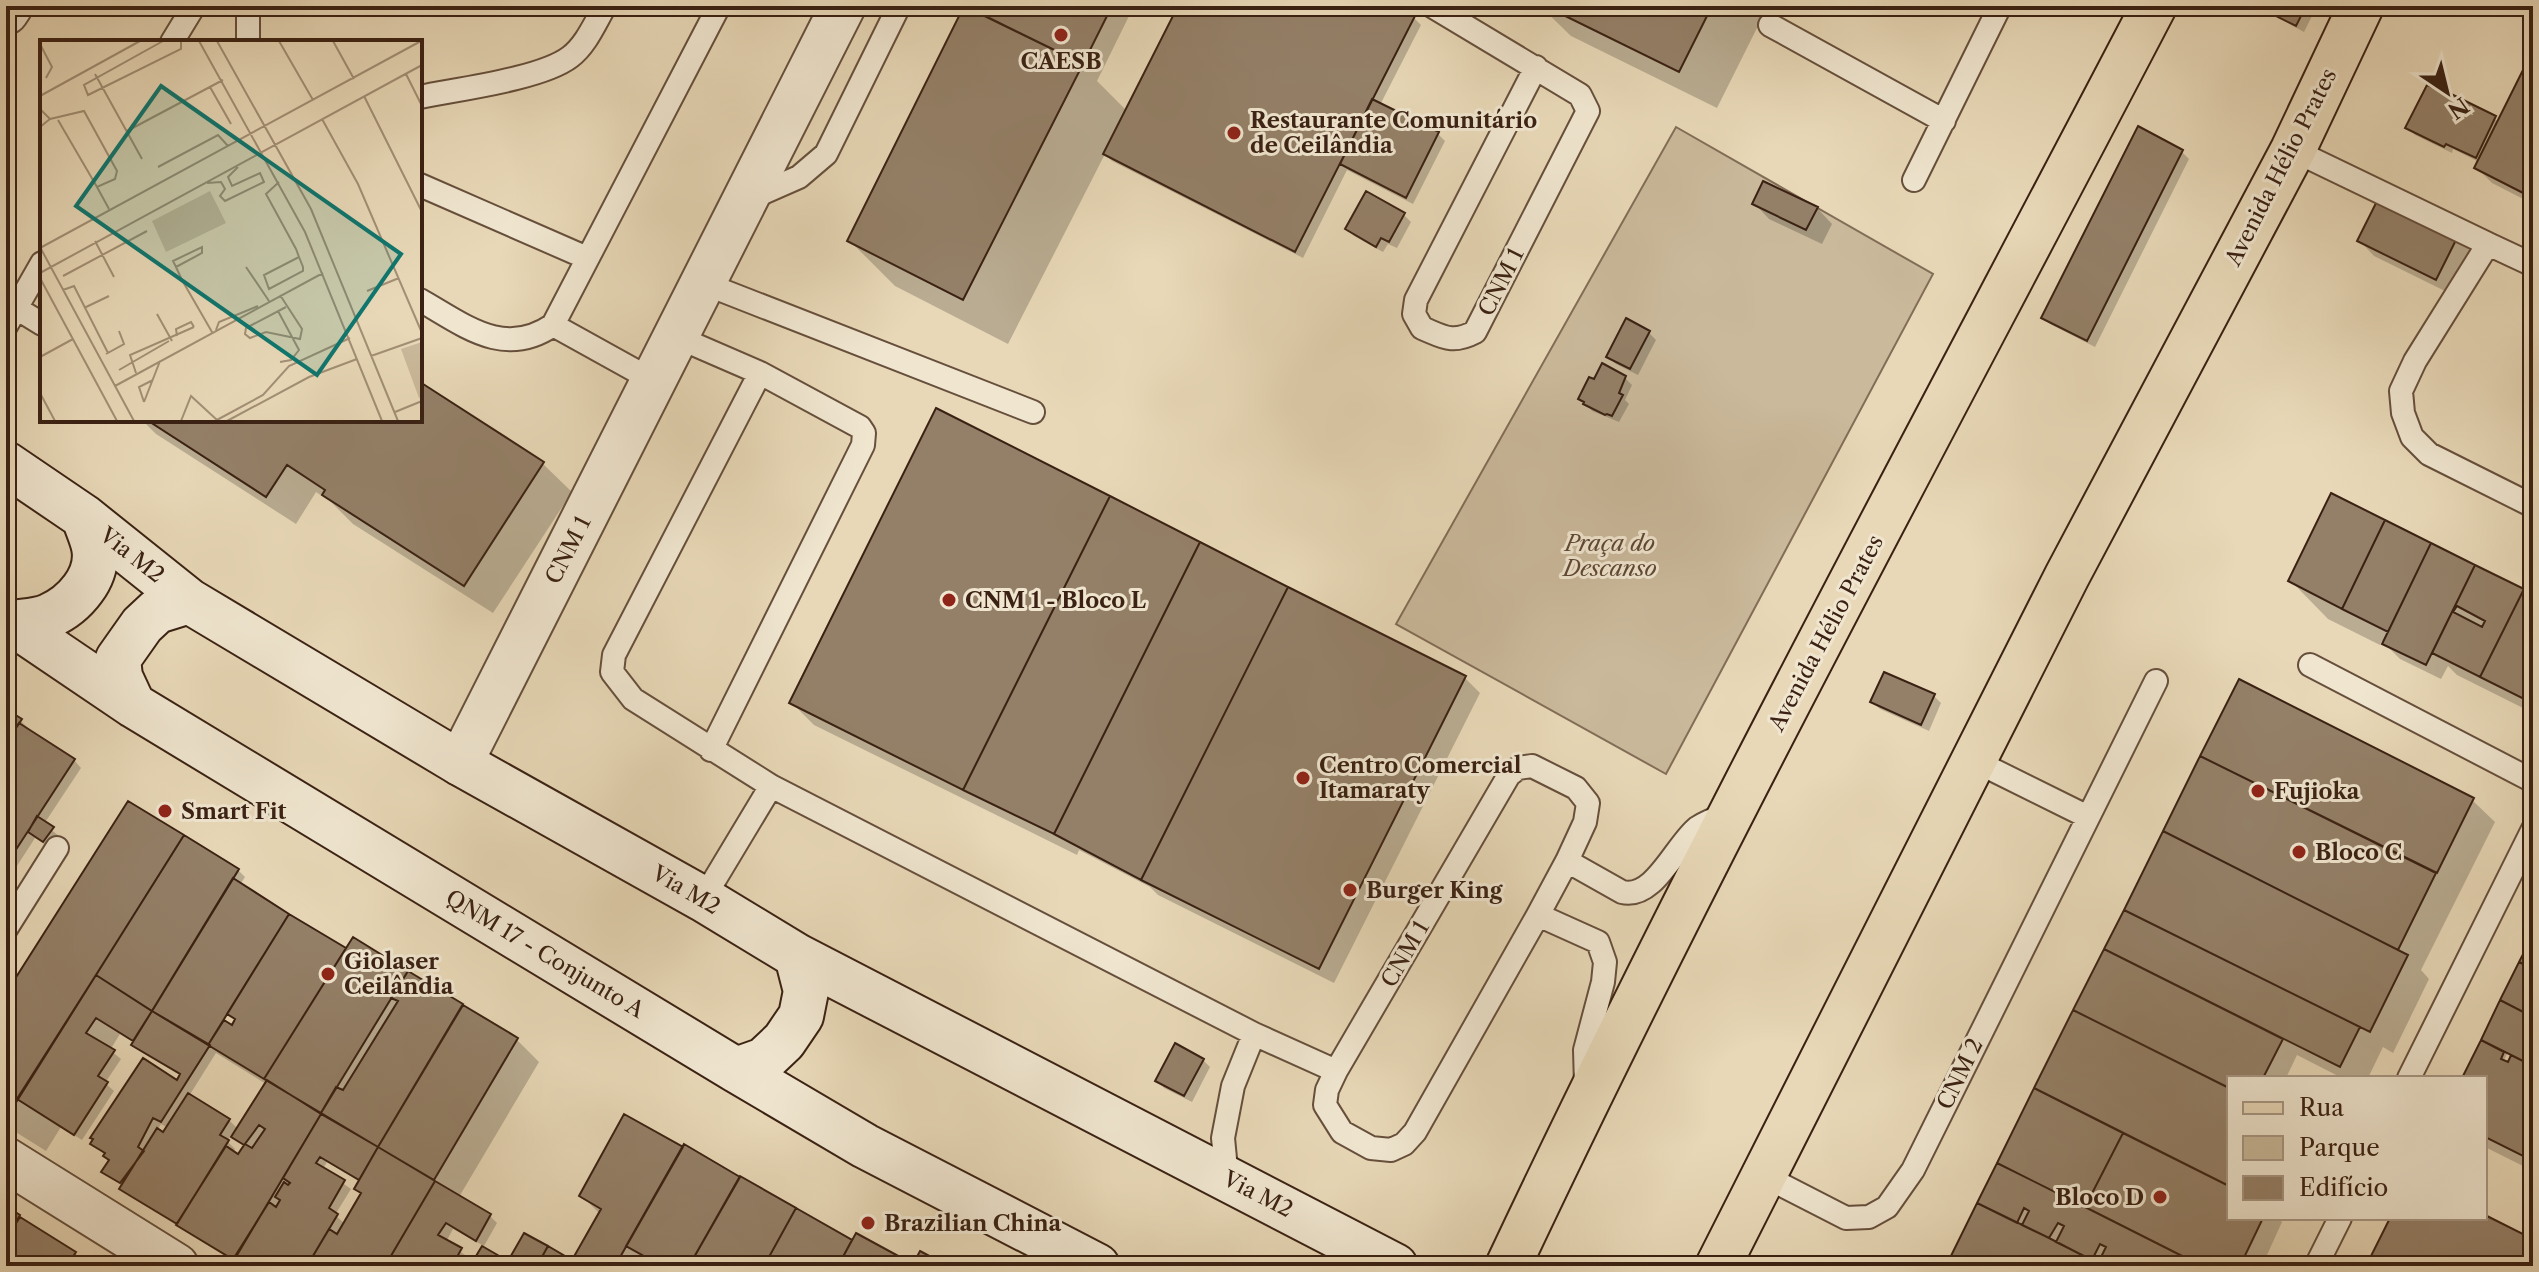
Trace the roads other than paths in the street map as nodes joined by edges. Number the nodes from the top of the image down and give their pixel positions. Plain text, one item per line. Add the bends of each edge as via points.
1 (10, 6) edge
2 (194, 6) edge
3 (250, 6) edge
4 (605, 6) edge
5 (719, 6) edge
6 (843, 6) edge
7 (899, 6) edge
8 (1432, 6) edge
9 (2000, 6) edge
10 (2154, 6) edge
11 (2361, 6) edge
12 (6, 12) edge
13 (1770, 25) dead end
14 (173, 40) edge
15 (248, 40) edge
16 (1536, 67) junction
17 (422, 97) edge
18 (1944, 121) junction
19 (2293, 150) junction
20 (1914, 180) dead end
21 (422, 186) edge
22 (745, 200) junction
23 (2488, 244) junction
24 (587, 258) junction
25 (2533, 265) edge
26 (40, 266) edge
27 (703, 283) junction
28 (422, 301) edge
29 (11, 317) edge
30 (40, 324) edge
31 (553, 325) junction
32 (677, 337) junction
33 (760, 373) junction
34 (654, 381) junction
35 (1033, 412) dead end
36 (6, 464) edge
37 (2533, 506) edge
38 (84, 517) junction
39 (189, 601) junction
40 (9, 621) edge
41 (2310, 665) dead end
42 (2156, 681) dead end
43 (133, 705) junction
44 (711, 750) junction
45 (1975, 761) junction
46 (460, 763) junction
47 (2533, 781) edge
48 (771, 786) junction
49 (1732, 814) junction
50 (2088, 817) junction
51 (2533, 829) edge
52 (57, 848) dead end
53 (1567, 861) junction
54 (703, 899) junction
55 (1538, 915) junction
56 (6, 929) edge
57 (797, 956) junction
58 (1254, 1034) junction
59 (736, 1070) junction
60 (1336, 1071) junction
61 (2410, 1076) edge
62 (1586, 1101) junction
63 (6, 1160) edge
64 (1764, 1176) junction
65 (1227, 1179) junction
66 (2339, 1220) edge
67 (176, 1266) edge
68 (1097, 1266) edge
69 (1395, 1266) edge
70 (1508, 1266) edge
71 (1718, 1266) edge
72 (2316, 1266) edge

1 - 12 main road
2 - 14 lane
3 - 15 lane
4 - 17 lane via 570,57 538,72
5 - 24 lane
6 - 22 main road, CNM 1
7 - 22 lane via 826,154 799,177
8 - 16 lane, CNM 1
9 - 18 lane
10 - 49 main road, Avenida Hélio Prates
11 - 19 main road, Avenida Hélio Prates
13 - 18 lane
16 - 16 lane, CNM 1 via 1580,95 1588,111 1475,332 1461,340 1448,339 1422,328 1414,314 1416,300
18 - 20 lane
19 - 23 lane
19 - 45 main road, Avenida Hélio Prates
21 - 24 lane
22 - 27 main road, CNM 1
23 - 25 lane
23 - 37 lane via 2415,361 2401,391 2403,413 2412,437 2429,454
24 - 31 lane
26 - 29 lane
27 - 32 main road, CNM 1
27 - 35 lane
28 - 31 lane via 497,339 529,338
29 - 30 lane
31 - 34 lane
32 - 33 lane
32 - 34 main road, CNM 1
33 - 44 lane via 614,655 612,672 633,699
33 - 44 lane via 860,427 863,445
34 - 46 main road, CNM 1
36 - 38 main road, Via M2
38 - 39 main road, Via M2
38 - 40 main road via 95,548 86,584 68,606 46,618
39 - 43 main road via 157,611 118,659
39 - 46 main road, Via M2
40 - 43 main road, QNM 17 - Conjunto A
41 - 47 lane
42 - 50 lane, CNM 2
43 - 59 main road, QNM 17 - Conjunto A
44 - 48 lane
45 - 50 lane
45 - 64 main road, Avenida Hélio Prates
46 - 54 main road, Via M2
48 - 54 lane
48 - 58 lane
49 - 53 lane via 1697,829 1648,886 1631,894
49 - 62 main road, Avenida Hélio Prates
50 - 64 lane, CNM 2 via 1913,1170 1887,1207 1869,1217 1846,1218
51 - 61 lane
52 - 56 lane
53 - 55 lane
53 - 60 lane, CNM 1 via 1588,803 1576,788 1532,766 1518,768 1509,775
54 - 57 main road, Via M2
55 - 60 lane, CNM 1 via 1404,1144 1391,1150 1371,1148 1342,1132 1325,1105
55 - 62 lane via 1598,942 1605,962 1585,1050
57 - 59 main road via 806,991 801,1016 764,1060
57 - 65 main road, Via M2
58 - 60 lane
58 - 65 lane via 1233,1086 1223,1138
59 - 68 main road, QNM 17 - Conjunto A via 865,1146
62 - 70 main road, Avenida Hélio Prates
63 - 67 main road
64 - 71 main road, Avenida Hélio Prates
65 - 69 main road, Via M2
66 - 72 lane

